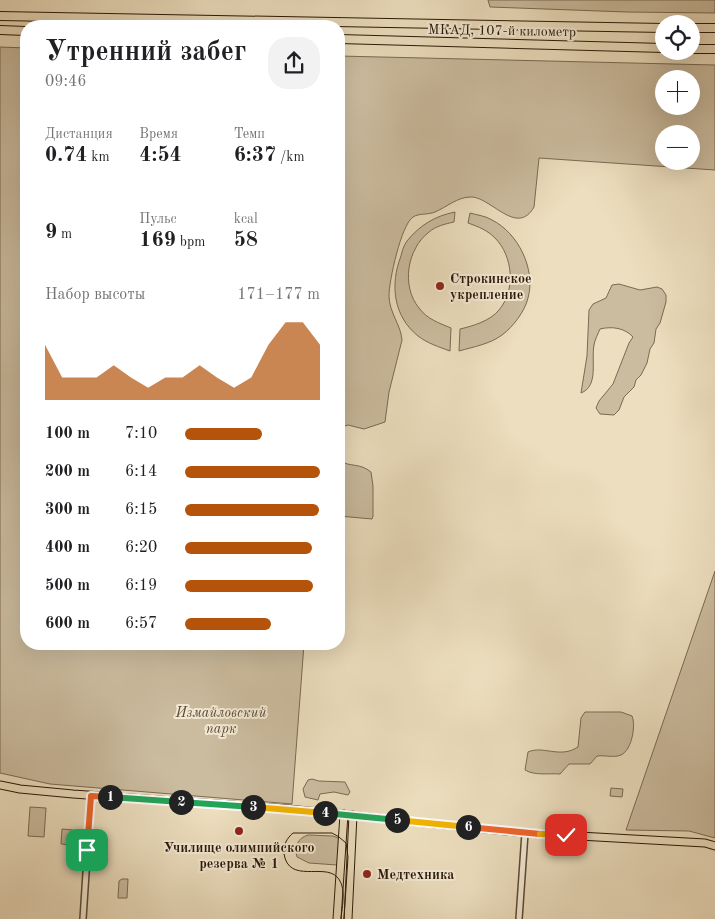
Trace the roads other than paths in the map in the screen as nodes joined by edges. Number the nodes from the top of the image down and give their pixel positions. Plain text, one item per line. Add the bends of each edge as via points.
1 (0, 16) edge
2 (221, 20) edge
3 (345, 22) edge
4 (655, 28) edge
5 (0, 30) edge
6 (20, 31) edge
7 (345, 39) edge
8 (655, 48) edge
9 (0, 785) edge
10 (91, 796) junction
11 (344, 814) junction
12 (353, 815) junction
13 (525, 833) junction
14 (715, 846) edge
15 (83, 919) edge
16 (337, 919) edge
17 (348, 919) edge
18 (519, 919) edge

1 - 2 highway, МКАД, 107-й километр
3 - 4 highway, МКАД, 107-й километр
5 - 6 highway
7 - 8 highway, МКАД, 107-й километр
9 - 10 main road
10 - 11 main road
10 - 15 street
11 - 12 main road
11 - 16 main road
12 - 13 main road
12 - 17 main road
13 - 14 main road
13 - 18 street

